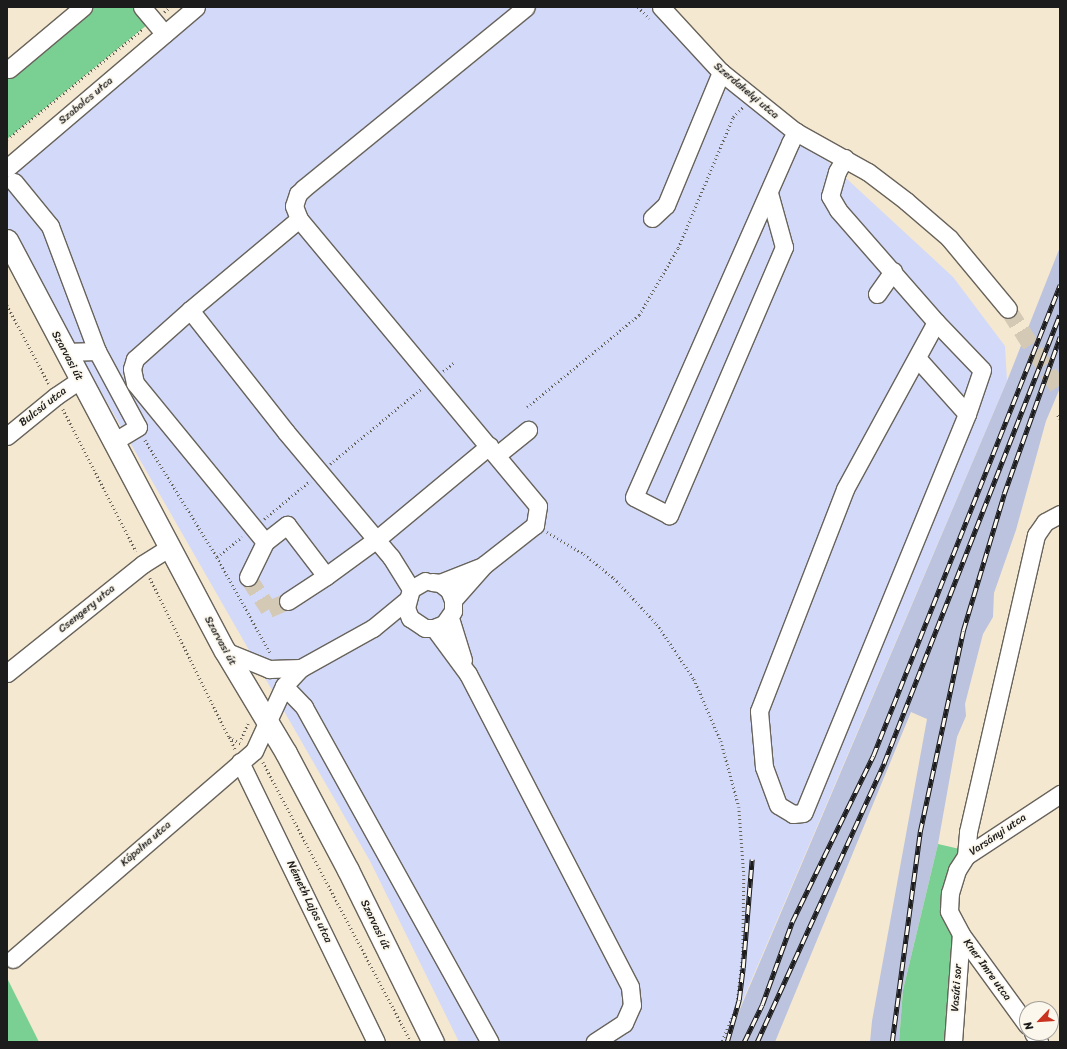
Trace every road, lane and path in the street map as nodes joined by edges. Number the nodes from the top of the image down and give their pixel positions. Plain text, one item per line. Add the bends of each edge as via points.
1 (83, 7) edge
2 (142, 7) edge
3 (170, 7) edge
4 (196, 7) edge
5 (526, 7) edge
6 (661, 7) edge
7 (153, 20) junction
8 (165, 34) junction
9 (9, 69) dead end
10 (721, 72) junction
11 (744, 106) dead end
12 (796, 132) junction
13 (7, 139) edge
14 (844, 158) junction
15 (11, 175) edge
16 (769, 193) junction
17 (652, 218) dead end
18 (299, 219) junction
19 (7, 240) edge
20 (893, 271) junction
21 (877, 294) dead end
22 (7, 305) edge
23 (1008, 309) tunnel mouth
24 (190, 310) junction
25 (936, 322) junction
26 (97, 351) junction
27 (65, 352) junction
28 (917, 358) junction
29 (455, 362) dead end
30 (433, 378) junction
31 (80, 380) junction
32 (56, 396) junction
33 (527, 407) dead end
34 (967, 414) junction
35 (1058, 415) dead end
36 (1060, 418) edge
37 (138, 427) junction
38 (528, 430) dead end
39 (7, 436) edge
40 (113, 442) junction
41 (493, 451) junction
42 (320, 472) junction
43 (1060, 514) edge
44 (535, 525) junction
45 (252, 529) junction
46 (376, 540) junction
47 (265, 542) junction
48 (169, 548) junction
49 (218, 557) junction
50 (143, 564) junction
51 (484, 566) junction
52 (326, 576) junction
53 (248, 577) dead end
54 (421, 588) junction
55 (453, 600) junction
56 (288, 601) tunnel mouth
57 (410, 618) junction
58 (450, 618) junction
59 (373, 628) junction
60 (434, 628) junction
61 (225, 651) junction
62 (301, 668) junction
63 (269, 669) junction
64 (7, 673) edge
65 (468, 674) junction
66 (284, 686) junction
67 (266, 720) junction
68 (254, 751) junction
69 (240, 762) junction
70 (1060, 794) edge
71 (966, 856) junction
72 (961, 934) junction
73 (14, 959) dead end
74 (1019, 1014) edge
75 (376, 1042) edge
76 (411, 1042) edge
77 (433, 1042) edge
78 (490, 1042) edge
79 (595, 1042) edge
80 (722, 1042) edge
81 (953, 1042) edge

1 - 9 street
2 - 7 street
3 - 7 path
4 - 8 street, Szabolcs utca
5 - 18 street via 304,188 298,194 294,206
6 - 10 street, Szerdahelyi utca
7 - 8 street
7 - 13 path
8 - 15 street, Szabolcs utca
10 - 12 street, Szerdahelyi utca
10 - 17 street via 666,206
11 - 33 path via 733,117 678,248 639,315
12 - 14 street, Szerdahelyi utca
12 - 16 street
14 - 20 street via 830,196 838,210
14 - 23 street, Szerdahelyi utca via 906,200 949,238
15 - 26 street via 50,226
16 - 16 street via 634,498 669,515 784,247
18 - 24 street
18 - 30 street
19 - 27 main road, Szarvasi út
20 - 21 street
20 - 25 street
22 - 32 path
24 - 42 street
24 - 45 street via 135,359 132,369 135,383
25 - 28 street
25 - 34 street via 982,370
26 - 27 street
26 - 37 street
27 - 31 main road, Szarvasi út
28 - 34 street
28 - 34 street via 845,489 759,711 764,767 778,805 793,814 803,813
29 - 30 path
30 - 41 street
30 - 42 path
31 - 32 street, Bulcsú utca
31 - 40 main road, Szarvasi út
32 - 39 street, Bulcsú utca
32 - 50 path
35 - 36 path
37 - 40 street
37 - 49 path
38 - 41 street
40 - 48 main road, Szarvasi út
41 - 44 street via 538,506
41 - 46 street
42 - 45 path
42 - 46 street
43 - 71 street via 1045,522 1036,535 968,832
44 - 51 street
44 - 80 path via 584,554 614,578 657,624 694,679 721,741 739,807 744,875 743,954 737,1007
45 - 47 street
45 - 49 path
46 - 52 street
46 - 54 street
47 - 52 street via 287,525
47 - 53 street
48 - 50 street, Csengery utca
48 - 61 main road, Szarvasi út
49 - 63 path via 271,652
50 - 64 street, Csengery utca
50 - 68 path via 230,736
51 - 54 street
51 - 55 street
52 - 56 street
54 - 55 street via 449,590
54 - 57 street
54 - 59 street
55 - 58 street
57 - 59 street
57 - 60 street via 419,626
58 - 60 street
58 - 65 street
59 - 62 street
60 - 65 street
61 - 63 street
61 - 67 main road, Szarvasi út
62 - 63 street
62 - 66 street
65 - 79 street via 630,987 632,1005 624,1023
66 - 67 street
66 - 78 street via 304,707
67 - 68 street
67 - 77 main road, Szarvasi út via 348,870
68 - 69 street, Kápolna utca
68 - 76 path via 268,769
69 - 73 street, Kápolna utca
69 - 75 street, Németh Lajos utca
70 - 71 street, Varsányi utca
71 - 72 street, Varsányi utca via 957,870 950,893 949,911
72 - 74 street, Kner Imre utca
72 - 81 street, Vasúti sor

